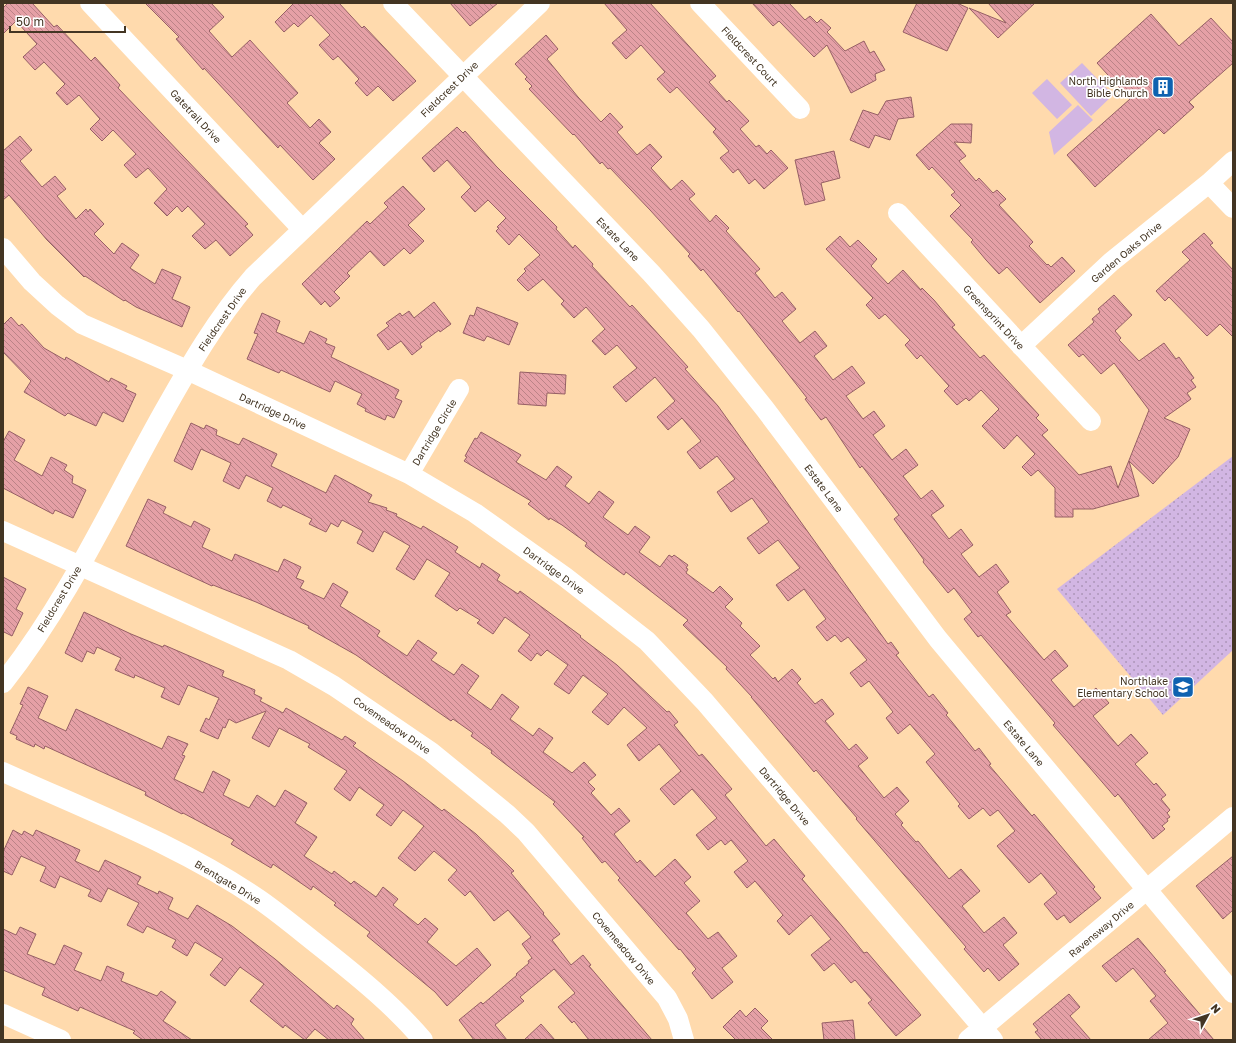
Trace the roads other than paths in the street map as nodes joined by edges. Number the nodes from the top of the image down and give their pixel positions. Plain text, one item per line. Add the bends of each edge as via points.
1 (90, 3) edge
2 (393, 3) edge
3 (540, 3) edge
4 (700, 3) edge
5 (463, 76) junction
6 (800, 109) dead end
7 (1233, 161) edge
8 (1209, 183) junction
9 (1233, 208) edge
10 (898, 213) dead end
11 (302, 229) junction
12 (3, 248) edge
13 (1021, 346) junction
14 (187, 370) junction
15 (459, 389) dead end
16 (1091, 421) dead end
17 (409, 474) junction
18 (3, 531) edge
19 (80, 565) junction
20 (3, 683) edge
21 (3, 772) edge
22 (1233, 817) edge
23 (1147, 890) junction
24 (1233, 993) edge
25 (3, 1014) edge
26 (981, 1036) edge
27 (54, 1038) edge
28 (422, 1040) edge
29 (684, 1040) edge

1 - 11 street, Gatetrail Drive
2 - 5 street, Estate Lane
3 - 5 street, Fieldcrest Drive
4 - 6 street, Fieldcrest Court
5 - 11 street, Fieldcrest Drive
5 - 23 street, Estate Lane via 701,329 765,409 938,639
7 - 8 street, Garden Oaks Drive
8 - 9 street
8 - 13 street, Garden Oaks Drive via 1111,262
10 - 13 street, Greensprint Drive
11 - 14 street, Fieldcrest Drive via 237,295
12 - 14 street, Dartridge Drive via 32,282 82,324
13 - 16 street, Greensprint Drive
14 - 17 street, Dartridge Drive
14 - 19 street, Fieldcrest Drive
15 - 17 street, Dartridge Circle
17 - 26 street, Dartridge Drive via 475,513 565,577 647,641 705,702
18 - 19 street, Covemeadow Drive
19 - 20 street, Fieldcrest Drive via 42,628
19 - 29 street, Covemeadow Drive via 289,660 334,686 431,752 526,832 667,998 678,1019
21 - 28 street, Brentgate Drive via 162,844 260,900 356,976 388,1004
22 - 23 street, Ravensway Drive
23 - 24 street, Estate Lane
23 - 26 street, Ravensway Drive
25 - 27 street

